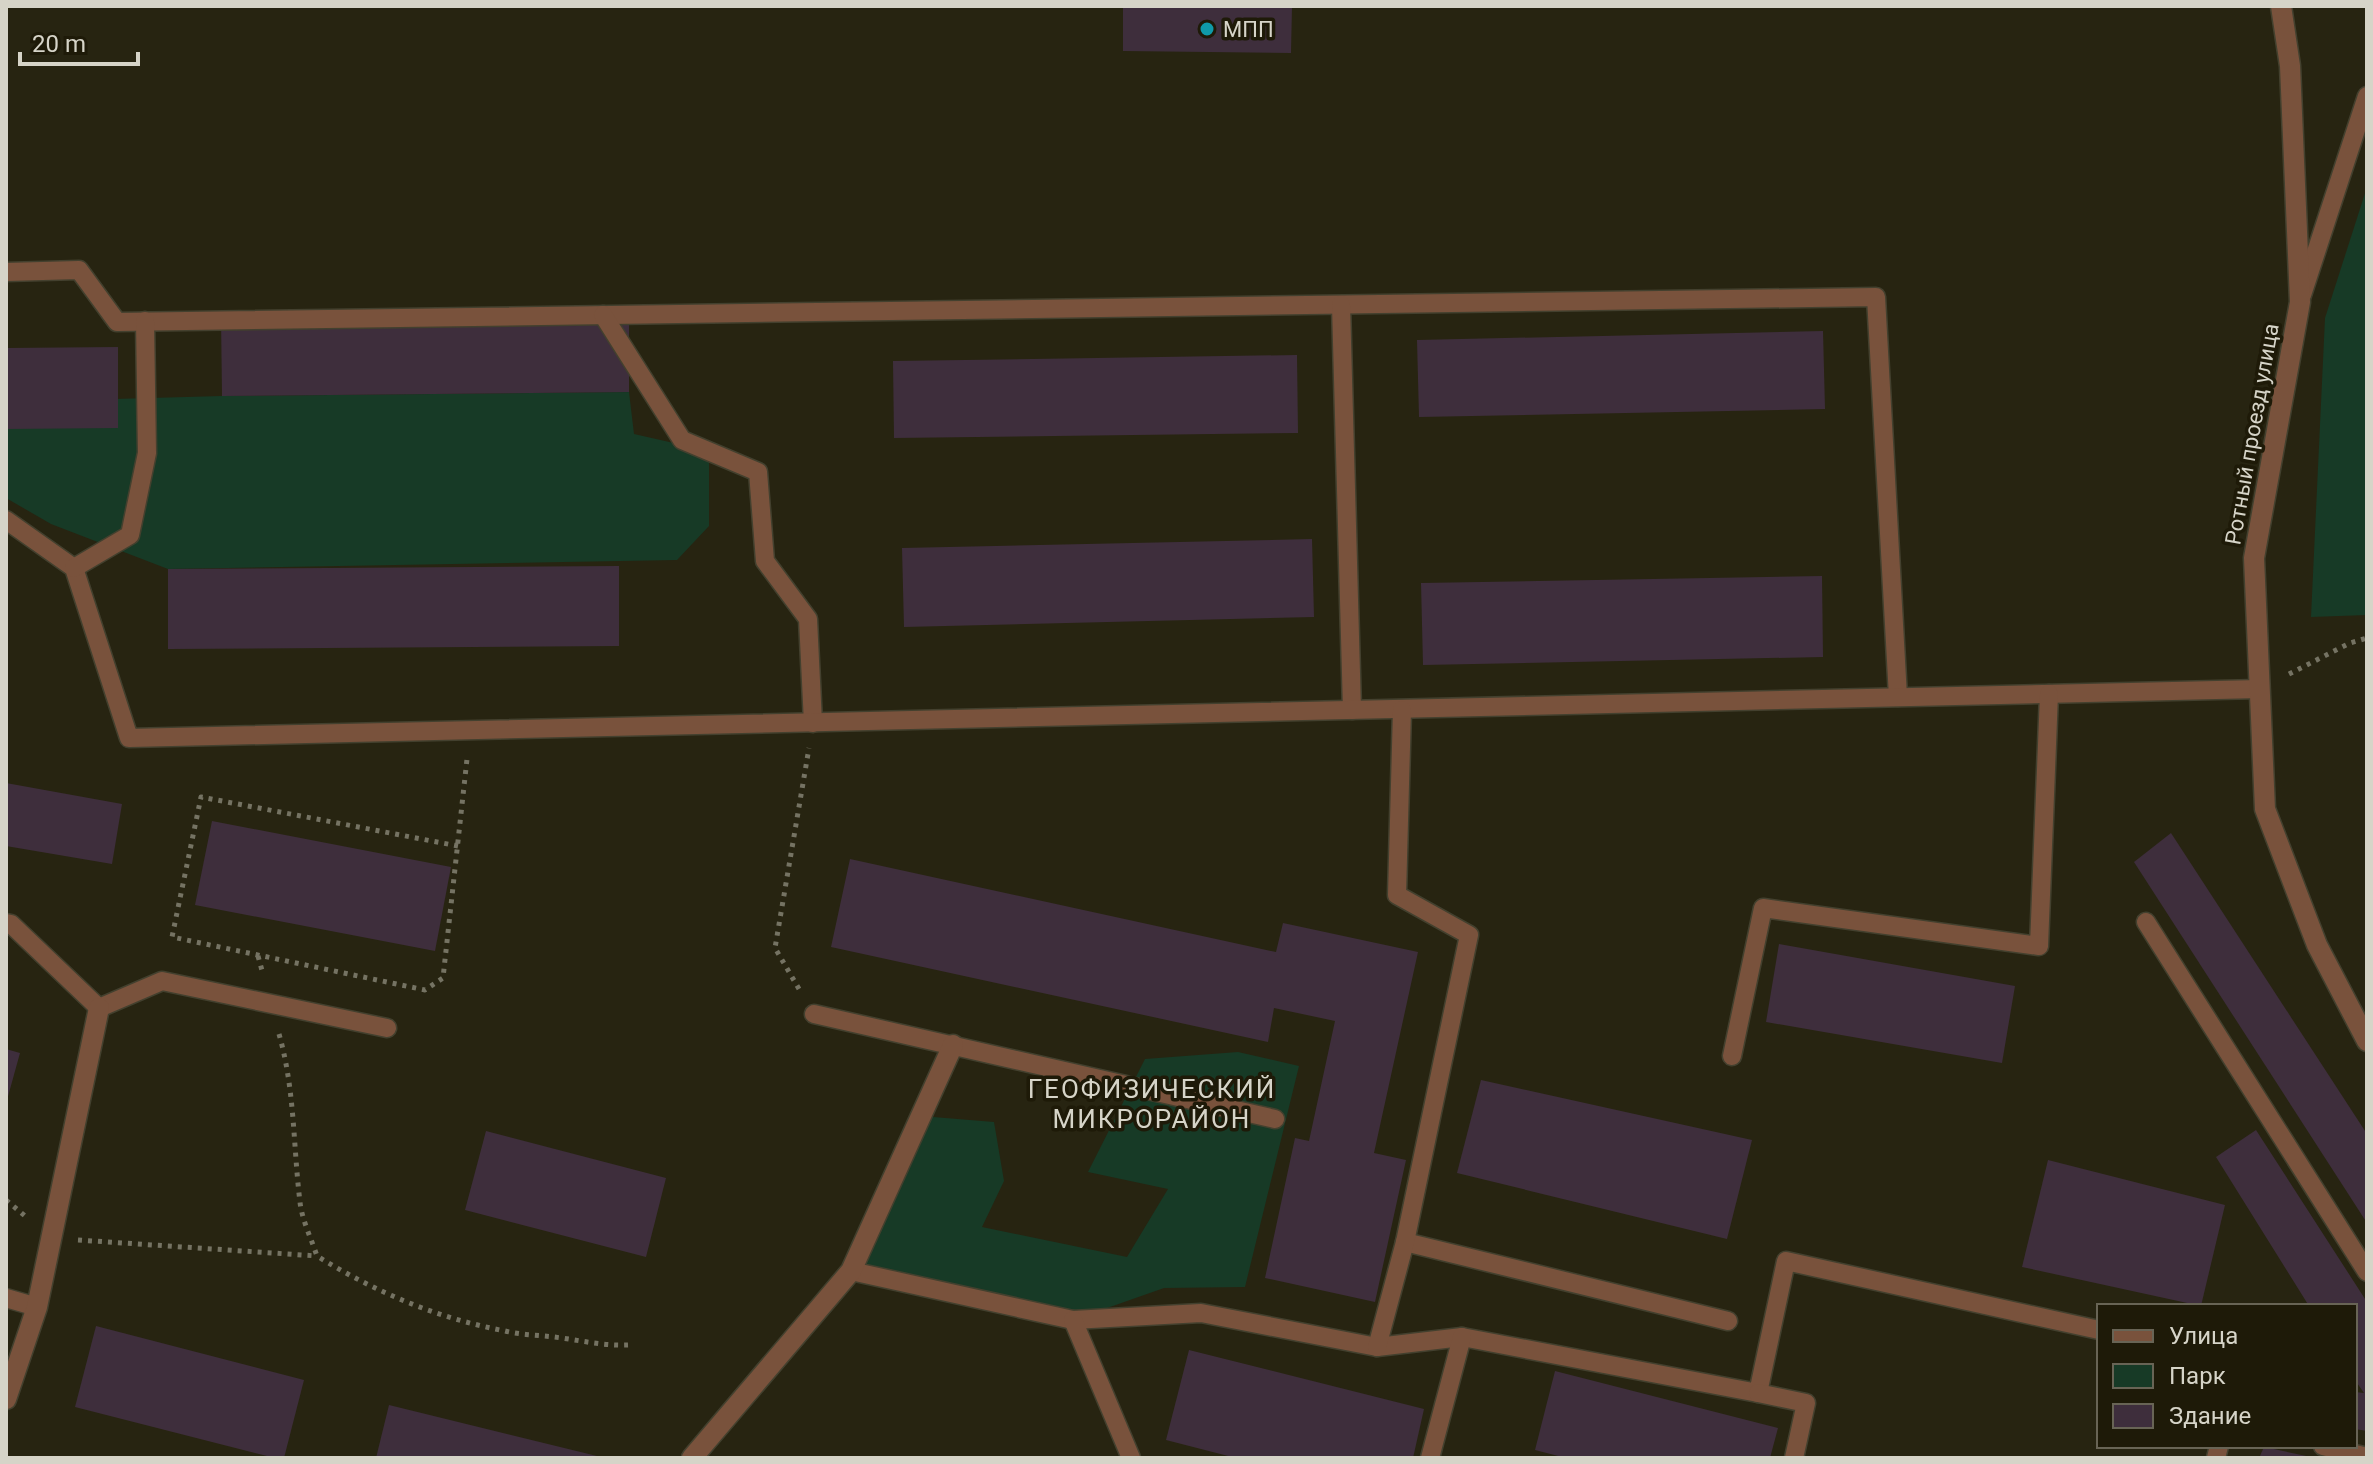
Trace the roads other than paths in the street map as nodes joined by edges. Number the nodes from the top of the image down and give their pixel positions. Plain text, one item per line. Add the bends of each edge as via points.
1 (2281, 6) edge
2 (2367, 96) edge
3 (6, 272) edge
4 (2300, 302) junction
5 (1341, 305) junction
6 (603, 315) junction
7 (145, 321) junction
8 (6, 520) edge
9 (74, 568) junction
10 (2260, 689) junction
11 (2049, 694) junction
12 (1898, 697) junction
13 (1352, 710) junction
14 (1402, 710) junction
15 (813, 723) junction
16 (2146, 922) dead end
17 (6, 923) edge
18 (99, 1008) junction
19 (814, 1014) road end
20 (387, 1028) dead end
21 (2367, 1041) edge
22 (953, 1045) junction
23 (1732, 1056) dead end
24 (1275, 1119) dead end
25 (1405, 1242) junction
26 (851, 1271) junction
27 (2367, 1272) edge
28 (6, 1298) edge
29 (37, 1307) junction
30 (1073, 1320) junction
31 (1728, 1321) dead end
32 (2097, 1330) edge
33 (1462, 1337) junction
34 (1377, 1347) junction
35 (1758, 1393) junction
36 (6, 1399) edge
37 (2331, 1448) edge
38 (2367, 1457) edge
39 (692, 1458) edge
40 (1131, 1458) edge
41 (1430, 1458) edge
42 (1794, 1458) edge

1 - 4 street, Ротный проезд улица via 2290,66
2 - 4 lane
3 - 7 lane via 79,270 117,322
4 - 10 street, Ротный проезд улица via 2254,558
5 - 6 lane
5 - 12 lane via 1876,297
5 - 13 lane
6 - 7 lane
6 - 15 lane via 682,440 758,472 765,561 808,619
7 - 9 lane via 147,453 130,535
8 - 9 lane
9 - 15 lane via 129,738
10 - 11 lane
10 - 21 street, Ротный проезд улица via 2265,809 2317,945
11 - 12 lane
11 - 23 lane via 2039,946 1763,908
12 - 14 lane
13 - 14 lane
13 - 15 lane
14 - 25 lane via 1397,895 1469,935
16 - 27 lane
17 - 18 lane
18 - 20 lane via 162,981
18 - 29 street
19 - 22 lane
22 - 24 lane
22 - 26 street
25 - 31 lane
25 - 34 lane
26 - 30 lane
26 - 39 street
28 - 29 lane
29 - 36 street
30 - 34 lane via 1201,1313
30 - 40 lane
32 - 35 lane via 1786,1261
33 - 34 lane
33 - 35 lane
33 - 41 lane
35 - 42 lane via 1806,1403
37 - 38 lane

